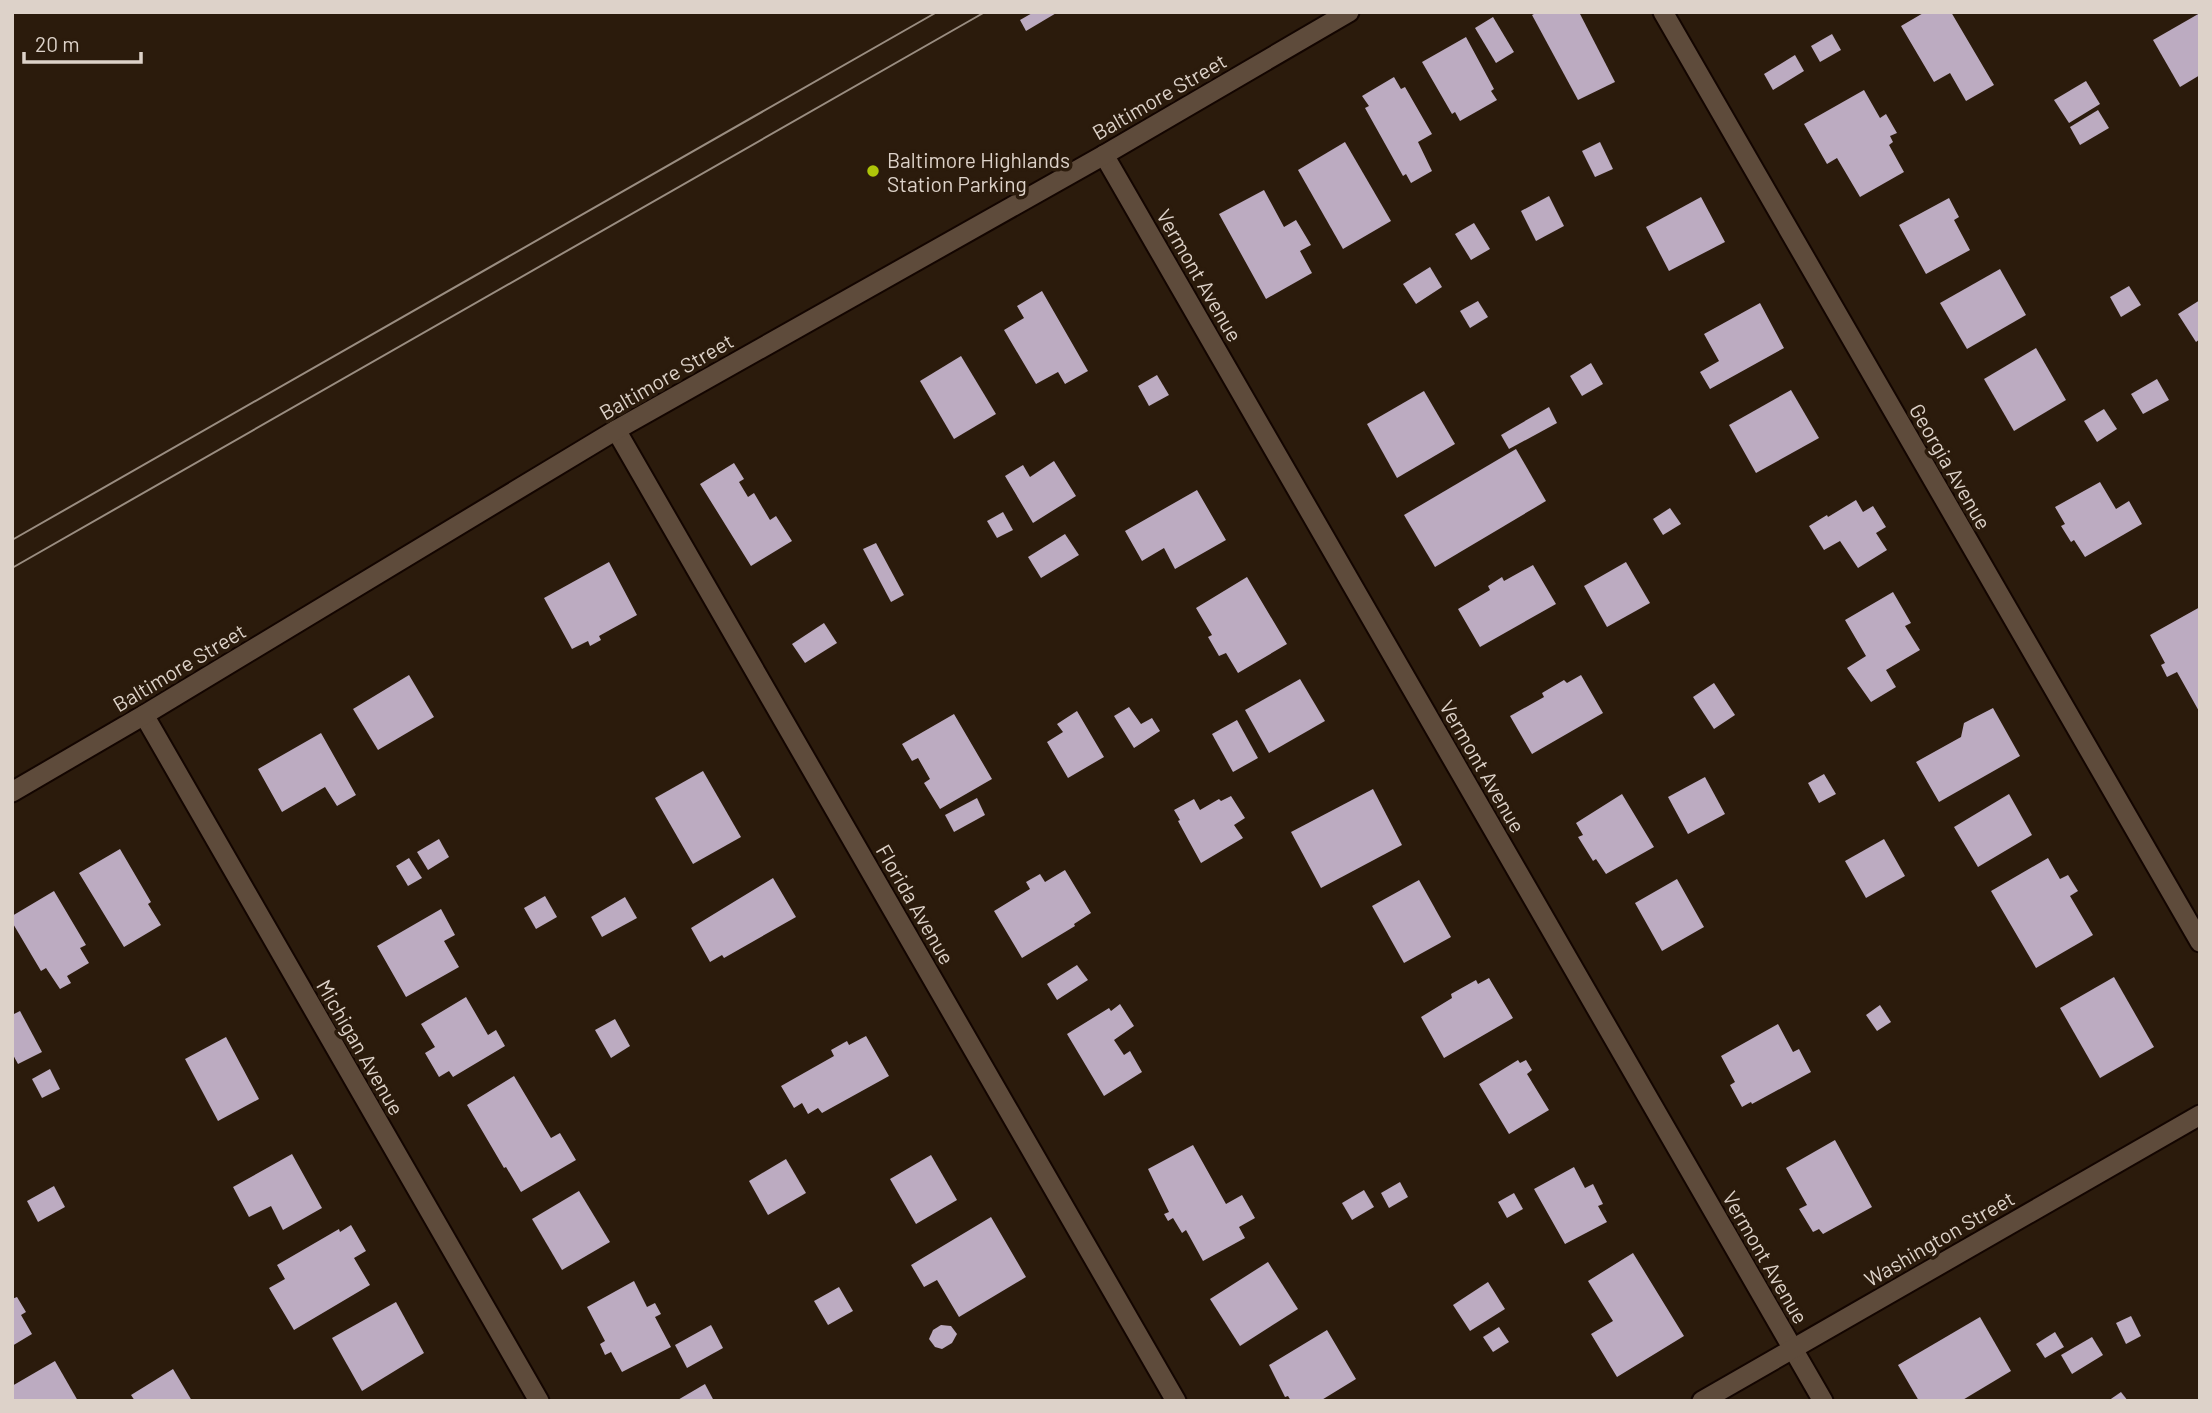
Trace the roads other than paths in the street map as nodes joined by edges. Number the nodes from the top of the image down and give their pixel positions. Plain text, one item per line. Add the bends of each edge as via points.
1 (1349, 12) edge
2 (1663, 12) edge
3 (1104, 155) junction
4 (616, 430) junction
5 (144, 715) junction
6 (12, 792) edge
7 (2200, 942) edge
8 (2200, 1115) edge
9 (1793, 1349) junction
10 (540, 1401) edge
11 (1176, 1401) edge
12 (1702, 1401) edge
13 (1823, 1401) edge

1 - 3 street, Baltimore Street
2 - 7 street, Georgia Avenue
3 - 4 street, Baltimore Street
3 - 9 street, Vermont Avenue
4 - 5 street, Baltimore Street
4 - 11 street, Florida Avenue
5 - 6 street, Baltimore Street
5 - 10 street, Michigan Avenue
8 - 9 street, Washington Street
9 - 12 street, Washington Street
9 - 13 street, Vermont Avenue

